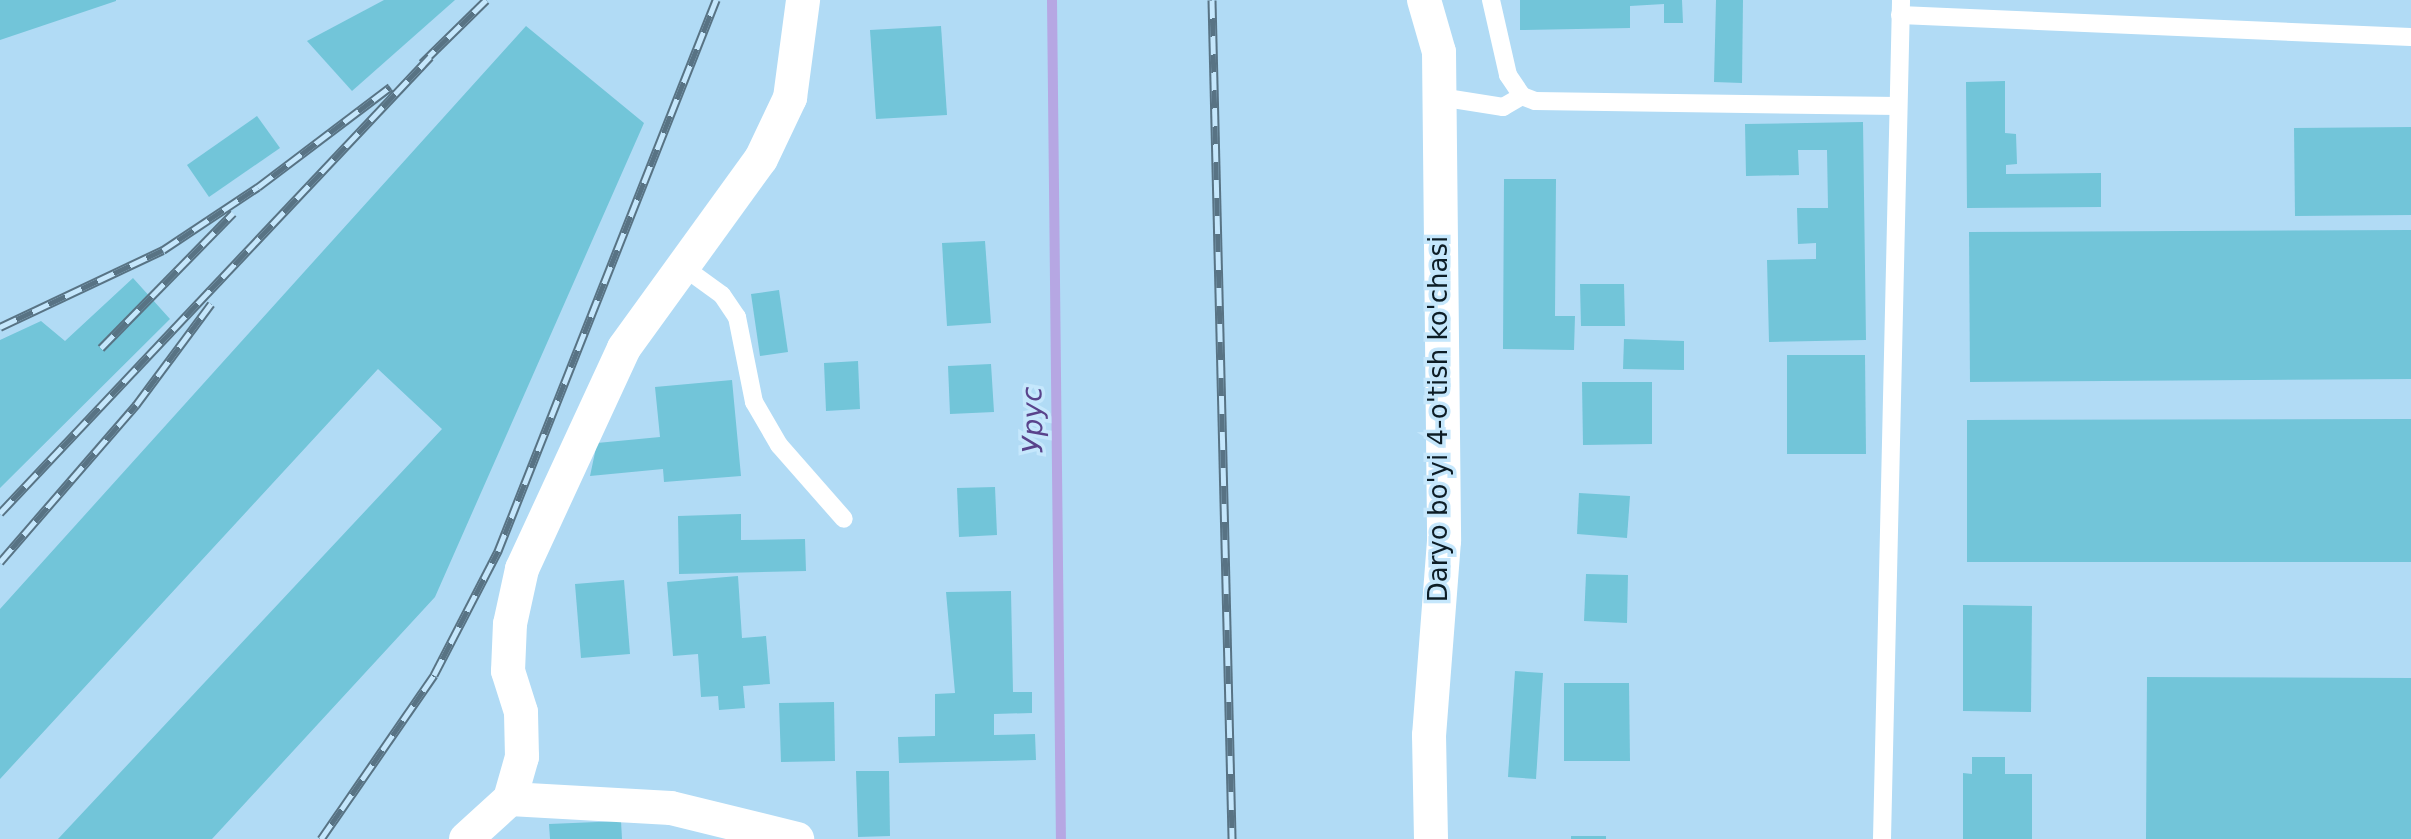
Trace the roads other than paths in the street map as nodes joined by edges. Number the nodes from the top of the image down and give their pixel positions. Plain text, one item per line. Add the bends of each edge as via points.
1 (803, 0) edge
2 (1424, 0) edge
3 (1491, 0) edge
4 (1901, 8) edge
5 (2411, 37) edge
6 (1522, 96) junction
7 (1440, 97) junction
8 (1898, 106) junction
9 (682, 266) junction
10 (844, 519) dead end
11 (510, 799) junction
12 (466, 839) edge
13 (797, 839) edge
14 (1431, 839) edge
15 (1882, 839) edge

1 - 9 street via 790,98 761,159
2 - 7 street, Daryo bo'yi 4-o'tish ko'chasi via 1439,52
3 - 6 lane via 1508,75
4 - 5 lane
4 - 8 lane
6 - 7 lane via 1503,107
6 - 8 lane via 1558,104
7 - 14 street, Daryo bo'yi 4-o'tish ko'chasi via 1444,541 1429,735
8 - 15 lane
9 - 10 lane via 730,306 737,317 754,402 779,445
9 - 11 street via 624,348 522,569 510,624 508,671 521,712 522,757
11 - 12 street
11 - 13 street via 671,808

